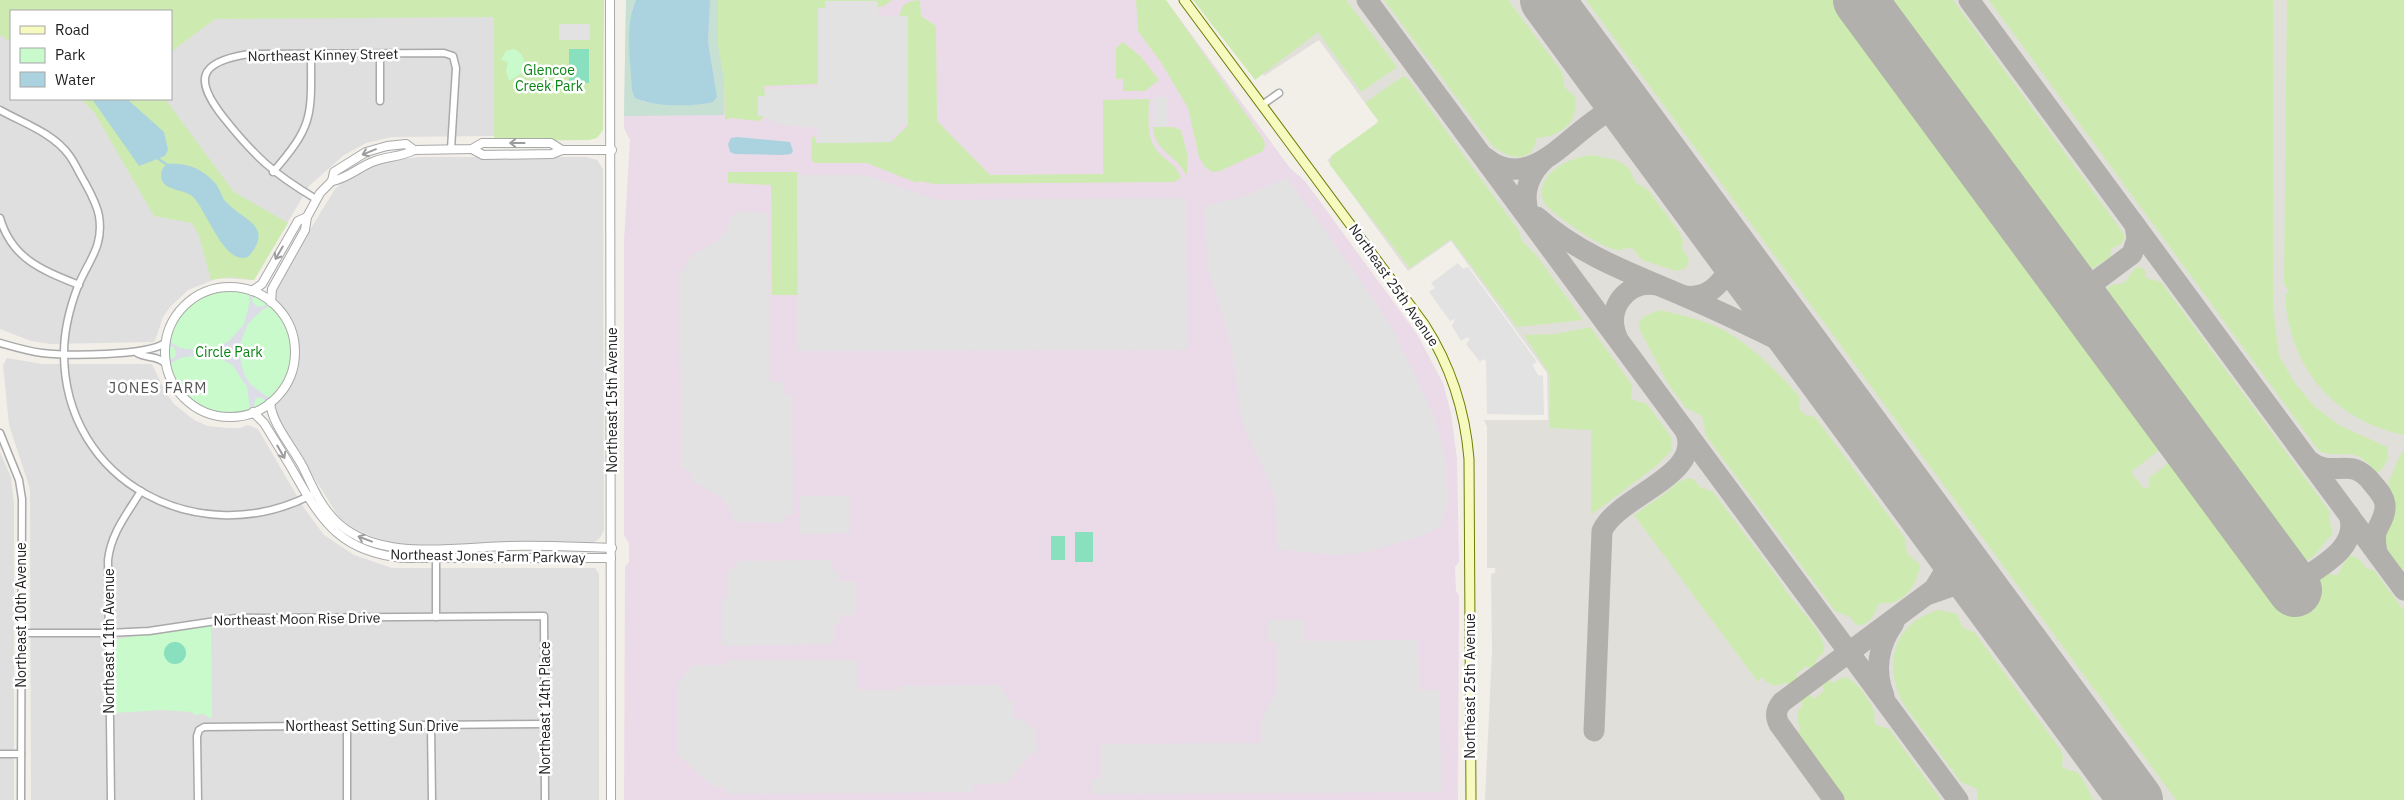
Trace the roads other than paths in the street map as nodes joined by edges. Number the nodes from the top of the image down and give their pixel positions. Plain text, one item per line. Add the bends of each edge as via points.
1 (610, 0) edge
2 (1184, 0) edge
3 (311, 54) junction
4 (380, 54) junction
5 (1279, 93) dead end
6 (380, 102) dead end
7 (1262, 105) junction
8 (0, 110) edge
9 (451, 149) junction
10 (472, 149) junction
11 (562, 150) junction
12 (612, 150) junction
13 (273, 172) junction
14 (316, 199) junction
15 (307, 217) junction
16 (0, 218) edge
17 (2, 235) edge
18 (78, 285) junction
19 (252, 291) junction
20 (271, 302) junction
21 (0, 343) edge
22 (165, 343) junction
23 (138, 352) junction
24 (64, 354) junction
25 (165, 364) junction
26 (270, 403) junction
27 (254, 412) junction
28 (0, 433) edge
29 (141, 492) junction
30 (315, 493) junction
31 (307, 497) junction
32 (612, 548) junction
33 (436, 558) junction
34 (612, 558) junction
35 (544, 616) joint
36 (436, 617) junction
37 (108, 633) junction
38 (21, 634) junction
39 (545, 724) junction
40 (431, 726) junction
41 (347, 727) junction
42 (0, 754) edge
43 (21, 754) junction
44 (21, 800) edge
45 (111, 800) edge
46 (198, 800) edge
47 (347, 800) edge
48 (432, 800) edge
49 (545, 800) edge
50 (611, 800) edge
51 (1471, 800) edge

1 - 12 street, Northeast 15th Avenue
2 - 7 main road, Northeast 25th Avenue
3 - 4 street, Northeast Kinney Street
3 - 13 street via 311,107 306,128
3 - 13 street, Northeast Kinney Street via 232,57 216,63 203,80 209,99 250,151
4 - 6 street
4 - 9 street, Northeast Kinney Street via 453,56 456,68
5 - 7 street
7 - 51 main road, Northeast 25th Avenue via 1424,324 1444,359 1460,402 1469,459
8 - 18 street via 52,138 62,147 91,194 99,214 99,240 95,255
9 - 10 street
9 - 14 street via 414,150 406,144 366,152 334,172 332,181
10 - 11 street via 482,155 552,154
11 -> 10 street via 551,143 482,143
11 - 12 street
12 - 32 street, Northeast 15th Avenue
13 - 14 street
14 - 15 street
15 -> 19 street via 298,221 262,284
15 - 20 street via 305,230 272,289
16 - 17 street
17 - 18 street via 35,265
18 - 24 street via 68,320
19 - 20 street
19 - 22 street via 223,287 196,296 175,316
20 - 26 street via 289,326 295,356 285,386
21 - 24 street via 34,352
22 - 23 street
22 - 25 street
23 - 24 street
23 - 25 street
24 - 29 street via 70,394 83,429 108,464
25 - 27 street via 178,391 201,410 223,417
26 - 27 street
26 - 30 street, Northeast Jones Farm Parkway via 274,417
27 -> 31 street, Northeast Jones Farm Parkway via 264,423
28 - 38 street, Northeast 10th Avenue via 19,480 22,499
29 - 31 street via 182,510 221,516 262,513
29 - 37 street, Northeast 11th Avenue via 110,545
30 - 31 street
32 -> 30 street, Northeast Jones Farm Parkway via 514,546 468,550 394,547 350,532 328,513
31 - 33 street, Northeast Jones Farm Parkway via 333,530 360,546 395,557
32 - 34 street, Northeast 15th Avenue
33 - 34 street, Northeast Jones Farm Parkway
33 - 36 street
34 - 50 street, Northeast 15th Avenue
35 - 36 street, Northeast Moon Rise Drive
35 - 39 street, Northeast 14th Place
36 - 37 street, Northeast Moon Rise Drive via 236,618 148,631
37 - 38 street, Northeast Moon Rise Drive
37 - 45 street, Northeast 11th Avenue
38 - 43 street, Northeast 10th Avenue
39 - 40 street, Northeast Setting Sun Drive
39 - 49 street, Northeast 14th Place
40 - 41 street, Northeast Setting Sun Drive
40 - 48 street
41 - 46 street, Northeast Setting Sun Drive via 204,727 199,730
41 - 47 street
42 - 43 street
43 - 44 street, Northeast 10th Avenue

